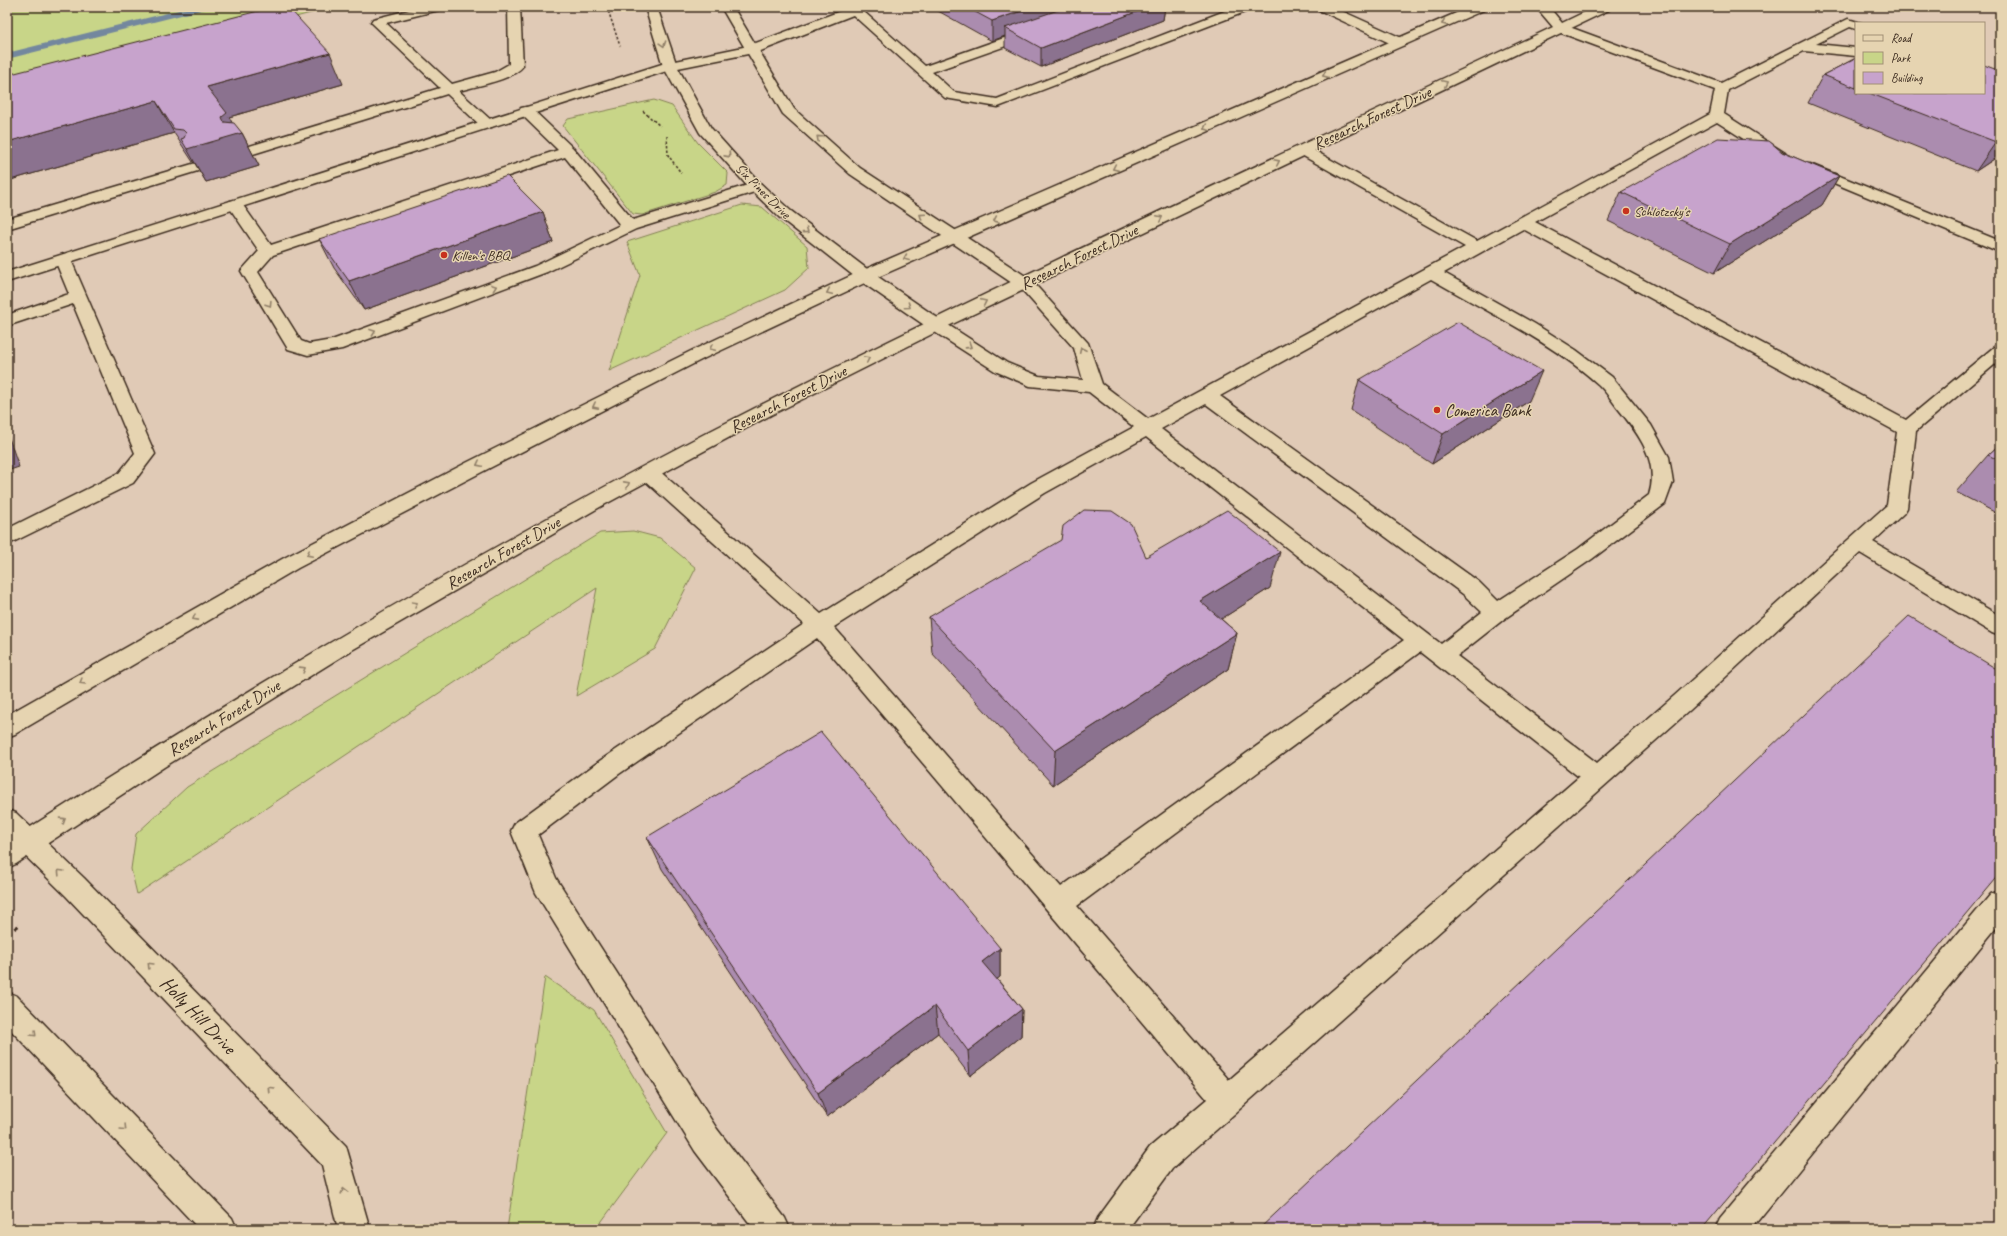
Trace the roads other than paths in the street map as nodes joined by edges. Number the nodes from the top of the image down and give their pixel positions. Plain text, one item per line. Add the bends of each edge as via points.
1 (435, 7) edge
2 (514, 7) edge
3 (651, 7) edge
4 (727, 7) edge
5 (1323, 7) edge
6 (1480, 7) edge
7 (1542, 7) edge
8 (1605, 7) edge
9 (1238, 8) edge
10 (859, 9) edge
11 (1855, 25) edge
12 (1044, 28) edge
13 (1560, 28) junction
14 (1399, 42) junction
15 (1803, 47) junction
16 (753, 49) junction
17 (1855, 52) edge
18 (670, 66) junction
19 (923, 72) junction
20 (1722, 88) junction
21 (449, 90) junction
22 (526, 112) junction
23 (1717, 116) junction
24 (487, 124) junction
25 (1303, 150) junction
26 (248, 151) dead end
27 (568, 151) junction
28 (196, 167) edge
29 (756, 187) junction
30 (235, 204) junction
31 (1523, 222) junction
32 (7, 224) edge
33 (630, 226) junction
34 (955, 238) junction
35 (1477, 247) junction
36 (2000, 247) edge
37 (267, 252) junction
38 (63, 260) junction
39 (1432, 272) junction
40 (865, 276) junction
41 (7, 277) edge
42 (1024, 283) junction
43 (79, 296) junction
44 (7, 321) edge
45 (936, 325) junction
46 (2000, 352) edge
47 (1094, 387) junction
48 (1207, 396) junction
49 (1147, 429) junction
50 (1907, 429) junction
51 (649, 473) junction
52 (7, 538) edge
53 (1859, 543) junction
54 (1496, 613) junction
55 (820, 626) junction
56 (2000, 627) edge
57 (1420, 640) junction
58 (1441, 656) junction
59 (7, 727) edge
60 (1597, 777) junction
61 (7, 821) edge
62 (30, 842) junction
63 (7, 856) edge
64 (2000, 903) edge
65 (1059, 904) junction
66 (7, 1006) edge
67 (1227, 1100) junction
68 (221, 1229) edge
69 (354, 1229) edge
70 (774, 1229) edge
71 (1109, 1229) edge
72 (1731, 1229) edge

1 - 21 main road via 377,22
2 - 21 main road via 516,66 500,75
3 -> 18 main road, Six Pines Drive
4 - 16 main road
5 - 14 main road
6 -> 14 main road
7 - 13 main road
8 - 13 main road, Research Forest Drive
9 - 19 main road via 998,103 950,95
10 - 16 main road
10 - 19 main road
11 - 15 main road via 1848,23
12 - 19 main road
13 - 20 main road
25 -> 13 main road, Research Forest Drive
14 -> 34 main road
15 - 17 main road
15 - 20 main road
16 - 18 main road
34 -> 16 main road via 855,171 788,111
18 - 22 main road
18 -> 29 main road, Six Pines Drive via 705,130
20 - 23 main road
21 - 24 main road
21 - 26 main road
22 - 24 main road
22 - 27 main road
23 - 31 main road
23 - 36 main road via 1775,154
24 - 30 main road
25 - 35 main road
42 -> 25 main road, Research Forest Drive
27 - 33 main road
27 - 37 main road
28 - 32 main road
29 - 33 main road
29 -> 40 main road, Six Pines Drive via 785,214
30 - 37 main road
30 - 38 main road
31 - 35 main road
31 - 50 main road
37 -> 33 main road via 248,271 294,344 308,350 336,346 542,269
34 -> 40 main road
34 - 42 main road
35 - 39 main road
38 - 41 main road
38 - 43 main road
39 - 48 main road
39 - 54 main road via 1529,328 1606,381 1642,425 1659,457 1663,482 1658,499 1585,554
40 -> 45 main road, Six Pines Drive
40 -> 59 main road via 699,354 472,468 291,563
45 -> 42 main road, Research Forest Drive
47 -> 42 main road via 1082,347
43 - 44 main road
43 - 52 main road via 145,454 126,478
45 -> 47 main road, Six Pines Drive via 1001,367 1036,382
51 -> 45 main road, Research Forest Drive via 764,411
46 - 50 main road
47 - 49 main road
48 - 49 main road
48 - 54 main road via 1471,588
49 - 55 main road via 1038,488
49 - 57 main road
50 - 53 main road via 1897,508
51 - 55 main road
62 -> 51 main road, Research Forest Drive via 155,760 344,644 593,502
53 - 56 main road
53 - 60 main road
54 - 58 main road
55 - 65 main road
55 - 70 main road via 782,649 610,767 524,831 549,892 706,1140
57 - 58 main road
57 - 65 main road
58 - 60 main road
60 - 67 main road
61 - 62 main road, Holly Hill Drive
62 - 63 main road, Research Forest Drive
69 -> 62 main road, Holly Hill Drive via 335,1157
64 - 72 main road
65 - 67 main road
66 -> 68 main road
67 - 71 main road via 1161,1158

